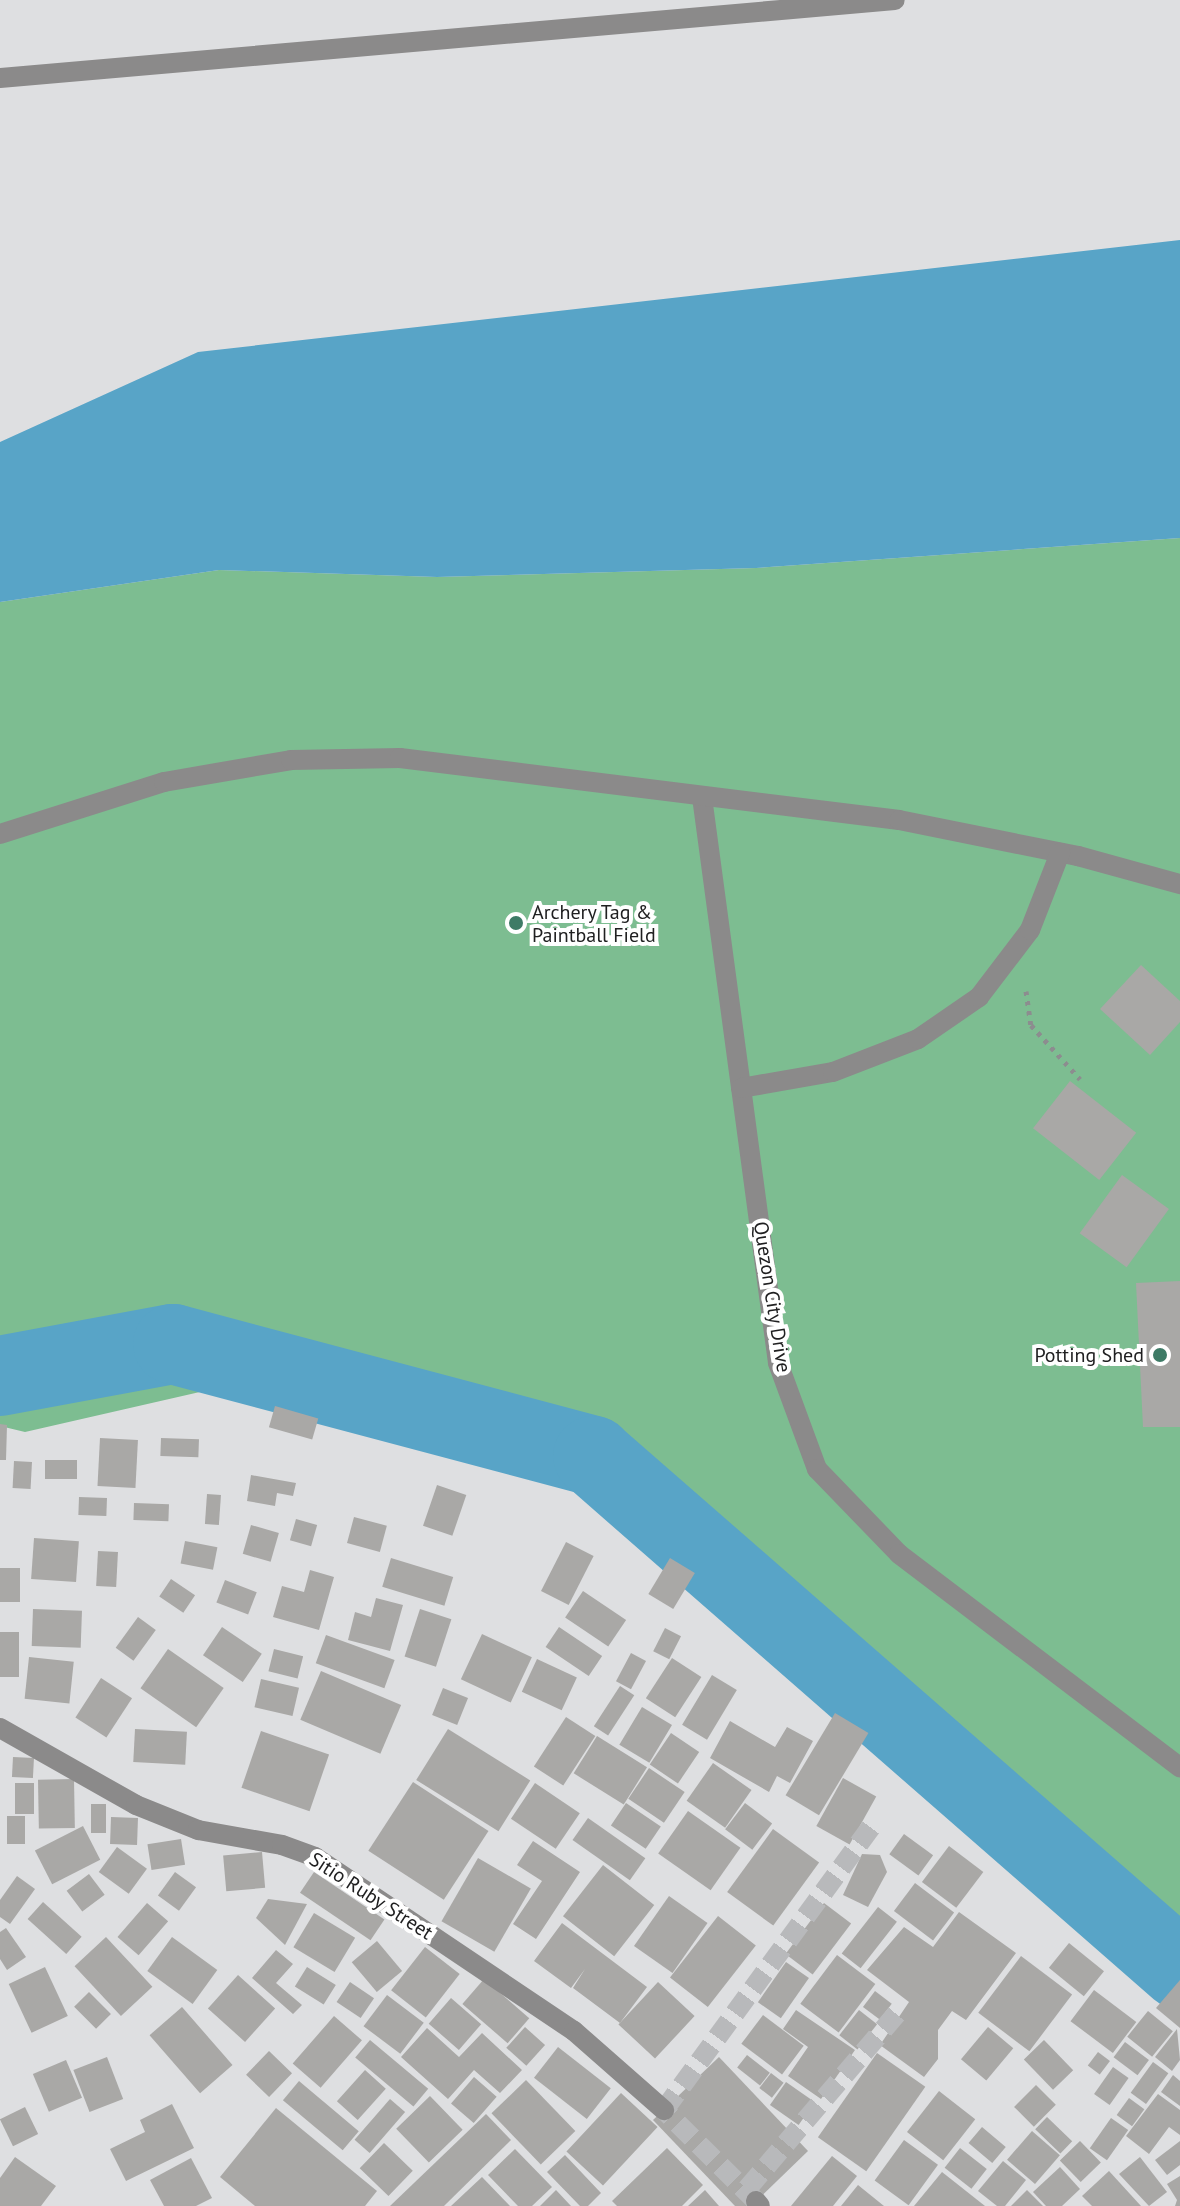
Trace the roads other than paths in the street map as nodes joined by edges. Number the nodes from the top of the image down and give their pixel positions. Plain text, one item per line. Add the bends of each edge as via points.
1 (895, 0) edge
2 (0, 78) edge
3 (702, 797) junction
4 (0, 834) edge
5 (1060, 853) junction
6 (1180, 884) edge
7 (741, 1088) junction
8 (0, 1728) edge
9 (1180, 1767) edge
10 (664, 2110) dead end

1 - 2 street
3 - 4 street via 400,758 291,760 164,782
3 - 5 street via 899,820
3 - 7 street, Quezon City Drive
5 - 6 street
5 - 7 street via 1030,930 979,997 918,1039 833,1072
7 - 9 street, Quezon City Drive via 778,1363 817,1469 899,1554
8 - 10 street, Sitio Ruby Street via 136,1805 198,1830 282,1845 315,1857 574,2031

